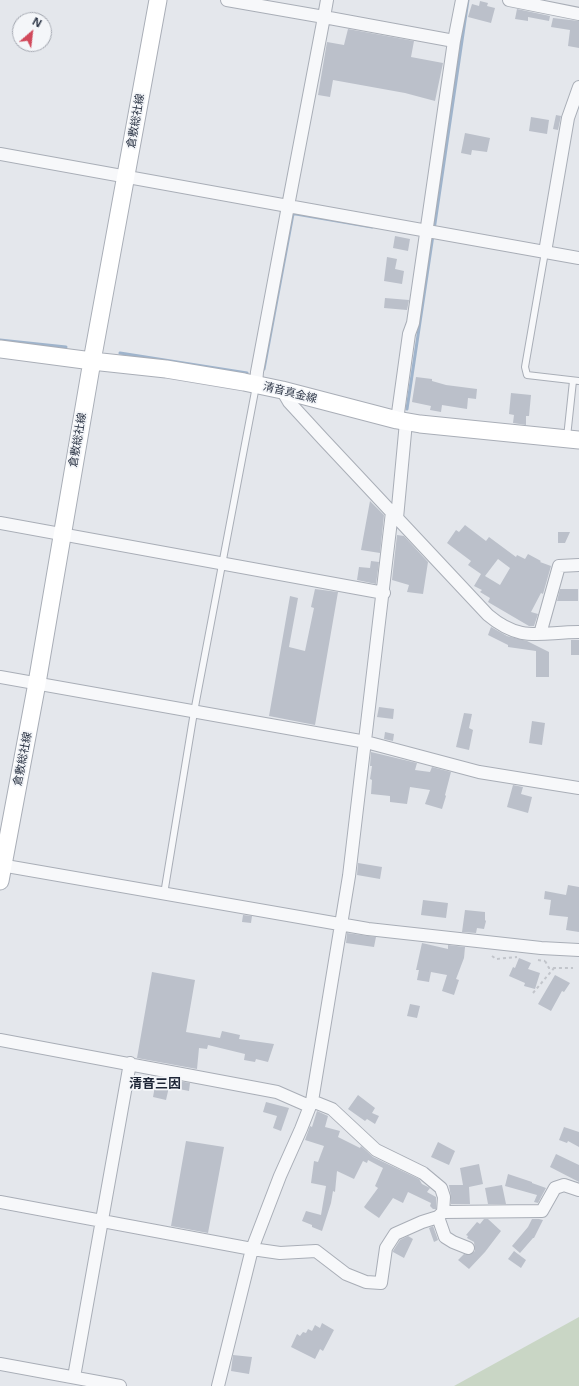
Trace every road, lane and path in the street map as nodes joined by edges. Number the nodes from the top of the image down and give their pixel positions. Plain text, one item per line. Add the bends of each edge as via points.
1 (158, 0) edge
2 (227, 0) edge
3 (327, 0) edge
4 (462, 0) edge
5 (509, 0) edge
6 (579, 14) edge
7 (324, 17) junction
8 (454, 41) junction
9 (579, 87) edge
10 (0, 154) edge
11 (126, 177) junction
12 (288, 206) junction
13 (431, 232) junction
14 (545, 252) junction
15 (579, 258) edge
16 (0, 349) edge
17 (92, 361) junction
18 (576, 381) edge
19 (256, 384) junction
20 (282, 390) junction
21 (401, 421) junction
22 (573, 439) edge
23 (395, 515) junction
24 (0, 523) edge
25 (62, 534) junction
26 (223, 564) junction
27 (579, 565) edge
28 (384, 593) junction
29 (579, 632) edge
30 (540, 634) junction
31 (0, 677) edge
32 (37, 683) junction
33 (194, 712) junction
34 (366, 742) junction
35 (579, 788) edge
36 (1, 871) edge
37 (164, 894) junction
38 (340, 924) junction
39 (542, 948) junction
40 (579, 950) edge
41 (492, 956) dead end
42 (520, 957) dead end
43 (532, 958) dead end
44 (545, 961) junction
45 (554, 968) junction
46 (573, 968) dead end
47 (533, 993) dead end
48 (0, 1040) edge
49 (130, 1063) junction
50 (310, 1103) junction
51 (579, 1190) edge
52 (0, 1202) edge
53 (441, 1215) junction
54 (102, 1221) junction
55 (468, 1248) dead end
56 (252, 1249) junction
57 (0, 1364) edge
58 (74, 1377) junction
59 (120, 1386) edge
60 (218, 1386) edge

1 - 11 main road, 倉敷総社線
2 - 7 street
3 - 7 street
4 - 8 street
5 - 6 street
7 - 8 street
7 - 12 street
8 - 13 street
9 - 14 street via 568,118
10 - 11 street
11 - 12 street
11 - 17 main road, 倉敷総社線
12 - 13 street
12 - 19 street
13 - 14 street
13 - 21 street via 402,378
14 - 15 street
14 - 18 lane via 525,367 527,375
16 - 17 main road, 清音真金線
17 - 19 main road, 清音真金線 via 128,364
17 - 25 main road, 倉敷総社線
18 - 22 lane
19 - 20 main road, 清音真金線
19 - 26 lane
20 - 21 main road, 清音真金線
20 - 23 street via 289,402
21 - 22 main road, 清音真金線
21 - 23 street
23 - 28 street
23 - 30 street via 488,615 509,630 521,634
24 - 25 street
25 - 26 street
25 - 32 main road, 倉敷総社線
26 - 28 street
26 - 33 lane
27 - 30 street via 559,566
28 - 34 street
29 - 30 street
31 - 32 street
32 - 33 street
32 - 36 main road, 倉敷総社線
33 - 34 street
33 - 37 lane
34 - 35 street via 479,772
34 - 38 street via 349,876
36 - 37 street
37 - 38 street
38 - 39 street
38 - 50 street
39 - 40 street
39 - 44 path
41 - 42 path via 496,959
43 - 44 path
44 - 45 path via 548,968
45 - 46 path
45 - 47 path
48 - 49 street
49 - 50 street via 277,1092
49 - 54 street
50 - 53 street via 332,1109 376,1150 423,1173 441,1188 444,1197
50 - 56 street
51 - 53 street via 564,1185 555,1188 542,1211
52 - 54 street
53 - 55 street via 445,1236
53 - 56 street via 396,1234 386,1248 381,1283 366,1282 346,1274 316,1251 280,1253
54 - 56 street
54 - 58 street
56 - 60 street
57 - 58 street
58 - 59 street

